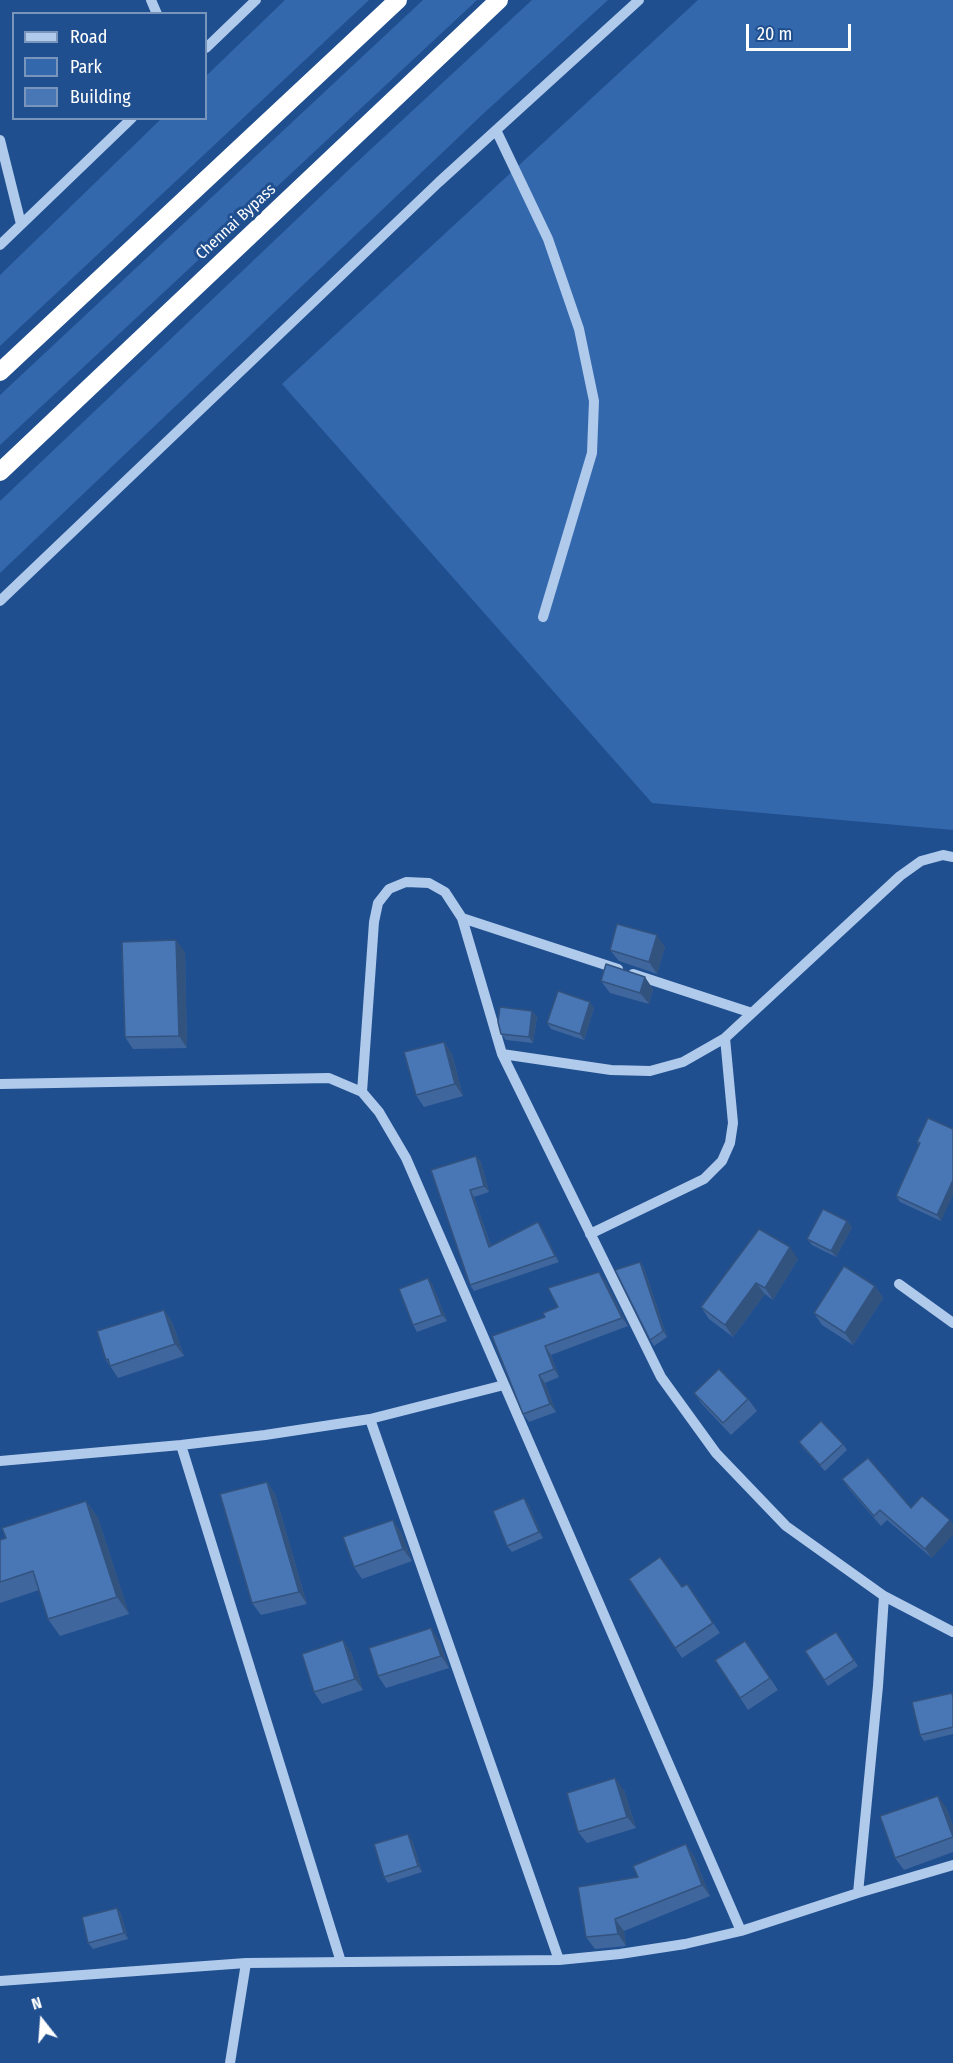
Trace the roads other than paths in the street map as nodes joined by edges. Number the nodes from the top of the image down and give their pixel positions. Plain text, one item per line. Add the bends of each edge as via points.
1 (256, 0) edge
2 (398, 0) edge
3 (500, 0) edge
4 (639, 0) edge
5 (207, 47) edge
6 (130, 120) edge
7 (496, 130) junction
8 (0, 140) edge
9 (21, 224) junction
10 (0, 244) edge
11 (0, 372) edge
12 (0, 472) edge
13 (0, 601) edge
14 (543, 617) dead end
15 (953, 857) edge
16 (462, 918) junction
17 (752, 1013) junction
18 (725, 1038) junction
19 (502, 1054) junction
20 (0, 1084) edge
21 (362, 1092) junction
22 (590, 1234) junction
23 (899, 1284) dead end
24 (953, 1323) edge
25 (504, 1385) junction
26 (370, 1419) junction
27 (181, 1445) junction
28 (0, 1461) edge
29 (884, 1596) junction
30 (953, 1632) edge
31 (953, 1865) edge
32 (858, 1893) junction
33 (741, 1931) junction
34 (559, 1960) junction
35 (341, 1962) junction
36 (246, 1963) junction
37 (0, 1982) edge
38 (230, 2063) edge

1 - 5 street
2 - 11 highway
3 - 12 highway, Chennai Bypass
4 - 7 street
6 - 9 street
7 - 13 street
7 - 14 street via 548,239 579,329 594,400 592,453
8 - 9 street
9 - 10 street
15 - 17 street via 942,855 921,861 900,876
16 - 17 street
16 - 19 street
16 - 21 street via 446,892 429,883 406,882 389,889 378,903
17 - 18 street
18 - 19 street via 683,1062 650,1071 611,1070
18 - 22 street via 733,1123 722,1161 704,1179
19 - 22 street
20 - 21 street via 329,1078
21 - 25 street via 379,1112 405,1158
22 - 29 street via 661,1377 716,1454 786,1526
23 - 24 street
25 - 26 street
25 - 33 street
26 - 27 street
26 - 34 street
27 - 28 street
27 - 35 street
29 - 30 street
29 - 32 street
31 - 32 street
32 - 33 street
33 - 34 street via 685,1944
34 - 35 street
35 - 36 street
36 - 37 street
36 - 38 street

